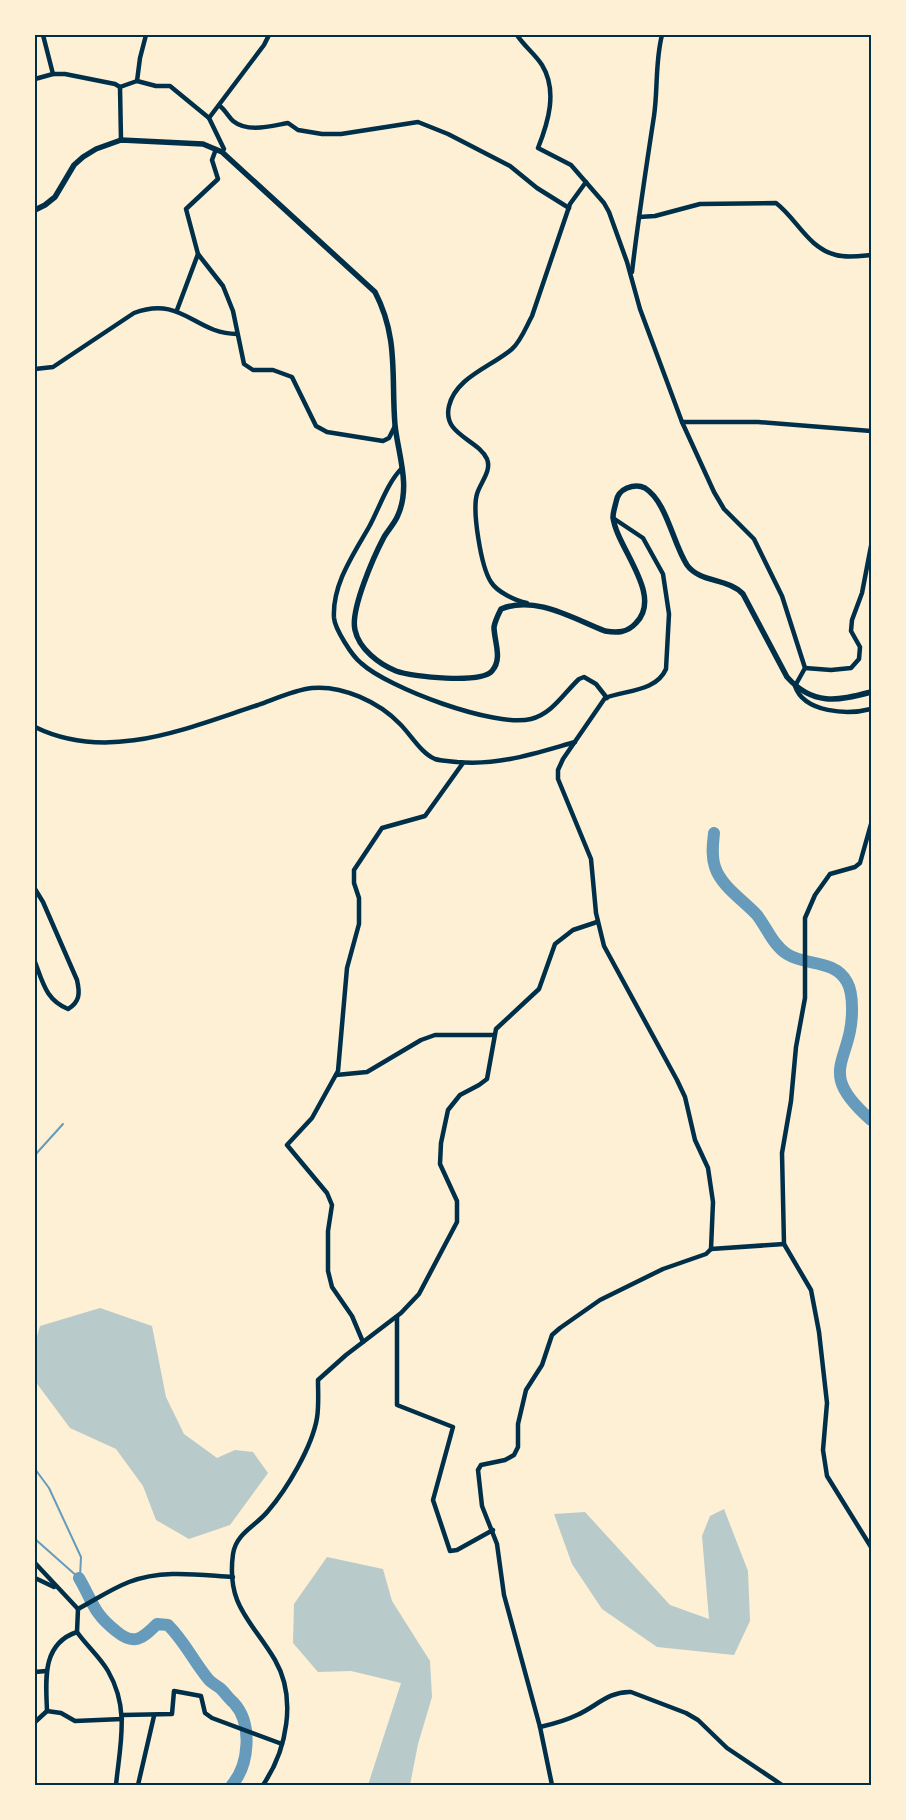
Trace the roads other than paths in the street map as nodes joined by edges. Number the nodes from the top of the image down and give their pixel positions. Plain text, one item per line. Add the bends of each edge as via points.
1 (43, 35) edge
2 (146, 35) edge
3 (269, 35) edge
4 (517, 35) edge
5 (660, 36) edge
6 (52, 74) junction
7 (35, 79) edge
8 (137, 81) junction
9 (120, 87) junction
10 (220, 106) junction
11 (209, 118) junction
12 (121, 140) junction
13 (219, 151) junction
14 (586, 182) junction
15 (569, 208) junction
16 (35, 210) edge
17 (639, 218) junction
18 (198, 254) junction
19 (871, 256) edge
20 (631, 276) junction
21 (177, 310) junction
22 (237, 334) junction
23 (35, 369) edge
24 (682, 422) junction
25 (395, 425) junction
26 (871, 431) edge
27 (402, 468) junction
28 (613, 518) junction
29 (871, 546) edge
30 (871, 569) edge
31 (865, 570) junction
32 (533, 604) junction
33 (805, 668) junction
34 (795, 686) junction
35 (871, 692) edge
36 (607, 698) junction
37 (871, 709) edge
38 (35, 727) edge
39 (577, 742) junction
40 (463, 763) junction
41 (871, 824) edge
42 (35, 889) edge
43 (597, 922) junction
44 (35, 962) edge
45 (494, 1035) junction
46 (336, 1075) junction
47 (784, 1244) junction
48 (711, 1249) junction
49 (397, 1317) junction
50 (364, 1342) junction
51 (493, 1530) junction
52 (871, 1547) edge
53 (35, 1563) edge
54 (233, 1577) junction
55 (35, 1578) edge
56 (58, 1588) junction
57 (78, 1609) junction
58 (76, 1632) junction
59 (35, 1672) edge
60 (46, 1672) junction
61 (47, 1711) junction
62 (154, 1716) junction
63 (122, 1717) junction
64 (35, 1722) edge
65 (540, 1727) junction
66 (282, 1744) junction
67 (116, 1785) edge
68 (138, 1785) edge
69 (263, 1785) edge
70 (552, 1785) edge
71 (782, 1785) edge

1 - 6 street
2 - 8 street
3 - 10 street
4 - 14 street via 543,66 550,96 546,126 538,148 571,165
5 - 17 street via 654,114
6 - 7 street
6 - 9 street
8 - 9 street
8 - 11 street via 170,86
9 - 12 street
10 - 11 street
10 - 15 street via 242,127 288,123 298,130 341,134 418,122 510,166
11 - 13 street via 224,149
12 - 13 main road via 203,144
12 - 16 main road via 96,148 83,157 74,165 55,197
13 - 18 street via 212,160 218,179 186,209
13 - 25 main road via 375,292 389,327 395,376
14 - 15 street
14 - 20 street via 609,212
15 - 32 street via 524,332 513,348 466,380 454,394 449,408 452,426 486,457 488,468 476,495 476,509 482,561 491,582 519,602
17 - 19 street via 700,204 776,203 784,207 810,240 825,251 838,256
17 - 20 street
18 - 21 street
18 - 22 street via 223,286 233,311
20 - 24 street
21 - 22 street via 224,334
21 - 23 street via 156,308 134,312 52,367
22 - 25 street via 244,364 253,370 273,370 292,377 316,426 327,432 383,440 390,438
24 - 26 street via 758,422
24 - 33 street via 724,509 754,539 782,596
25 - 27 main road
27 - 32 main road via 403,499 398,515 370,566 357,606 354,628 360,644 371,656 396,671 415,675 483,677 496,666 494,627 501,609
27 - 36 street via 335,594 336,626 360,663 413,693 503,720 528,720 541,716 579,679 596,684
28 - 32 main road via 643,587 644,609 636,624 617,633 605,631
28 - 34 main road via 617,496 622,490 634,486 645,488 658,503 687,565 697,574 737,588 743,594 787,677
28 - 36 street via 643,538 663,574 668,598 669,641 666,669 661,676 645,688
29 - 31 street
30 - 31 street
31 - 33 street via 851,632 860,647 859,659 851,668
33 - 34 street
34 - 35 main road via 811,697 826,699
34 - 37 street via 798,696 822,707 846,712
36 - 39 street
38 - 40 street via 87,743 154,738 300,691 332,688 382,710 399,722 436,760
39 - 40 street via 504,762
39 - 43 street via 563,759 558,779 591,859
40 - 46 street via 425,816 382,828 354,870 359,924 347,968
41 - 47 street via 860,863 830,874 807,910 805,998 782,1153
42 - 44 street via 77,980 80,992 76,1004 68,1009 55,1004
43 - 45 street via 573,930 555,944 539,989 505,1019
43 - 48 street via 604,946 685,1097 695,1140 711,1178
45 - 46 street via 435,1035 368,1072
45 - 49 street via 486,1079 460,1094 453,1102 442,1136 440,1164 457,1201 457,1222 419,1294
46 - 50 street via 312,1118 287,1145 327,1193 332,1205 328,1271 332,1287 352,1316
47 - 48 street
47 - 52 street via 812,1290 828,1403 823,1450 828,1476
48 - 51 street via 600,1300 552,1335 542,1365 526,1390 514,1455 481,1466 478,1470 482,1506
49 - 50 street
49 - 51 street via 397,1405 453,1427 433,1500 450,1551
50 - 54 street via 318,1380 318,1416 314,1432 293,1474 268,1512 239,1539 233,1553
51 - 65 street via 506,1602
53 - 56 street
54 - 57 street via 179,1573 152,1575 130,1581
54 - 66 street via 240,1610 275,1660 284,1682 288,1710
55 - 56 street
56 - 57 street
57 - 58 street
58 - 60 street via 61,1639 48,1658
58 - 63 street via 108,1670 118,1692
59 - 60 street
60 - 61 street
61 - 63 street via 61,1713 75,1721
61 - 64 street
62 - 63 street
62 - 66 street via 172,1714 174,1692 201,1696 205,1713 212,1718
62 - 68 street
63 - 67 street
65 - 70 street
65 - 71 street via 579,1715 606,1697 631,1692 698,1720 727,1748
66 - 69 street

